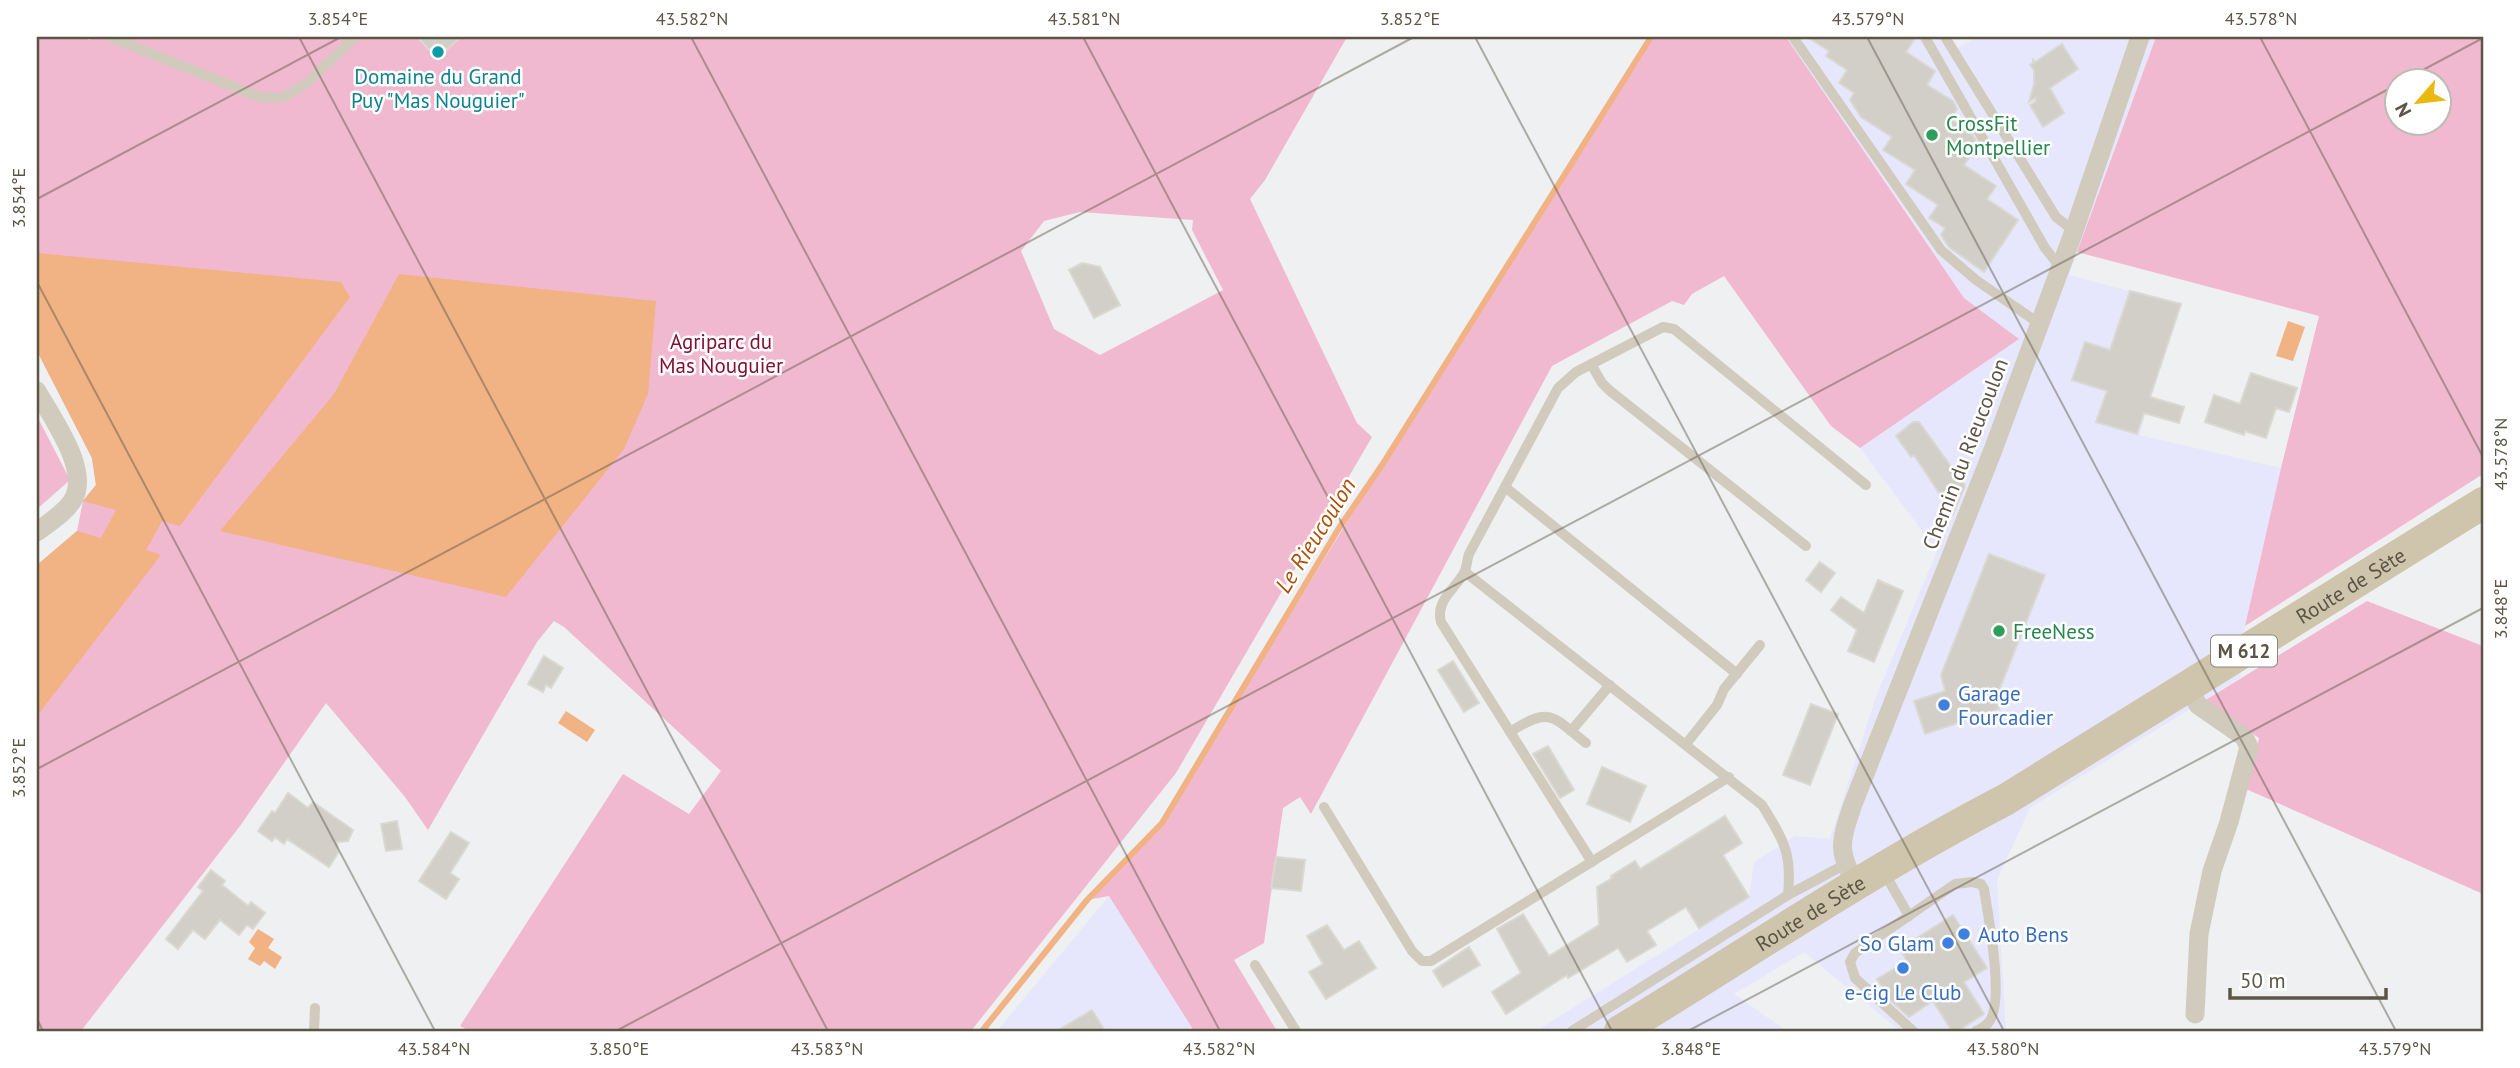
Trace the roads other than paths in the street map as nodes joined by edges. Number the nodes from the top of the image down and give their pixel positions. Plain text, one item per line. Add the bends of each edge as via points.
1 (110, 37) edge
2 (355, 37) edge
3 (1793, 37) edge
4 (1926, 37) edge
5 (1945, 37) edge
6 (2140, 37) edge
7 (2074, 231) junction
8 (2061, 267) junction
9 (2040, 324) junction
10 (1591, 364) junction
11 (37, 391) edge
12 (1866, 485) dead end
13 (1504, 487) junction
14 (2483, 503) edge
15 (37, 533) edge
16 (1806, 546) dead end
17 (1465, 572) junction
18 (1760, 645) dead end
19 (1737, 674) junction
20 (1610, 684) junction
21 (2188, 687) junction
22 (1510, 732) junction
23 (1571, 732) junction
24 (1586, 743) dead end
25 (1686, 744) junction
26 (1729, 777) junction
27 (2005, 800) junction
28 (1324, 807) dead end
29 (1592, 862) junction
30 (1850, 874) junction
31 (1889, 881) junction
32 (1788, 895) junction
33 (1909, 916) junction
34 (1255, 965) dead end
35 (315, 1008) dead end
36 (2195, 1014) dead end
37 (1648, 1029) edge
38 (314, 1031) edge
39 (1296, 1031) edge
40 (1572, 1031) edge
41 (1620, 1031) edge
42 (1913, 1031) edge
43 (1976, 1031) edge

1 - 2 lane via 262,98 284,97 307,83
3 - 9 lane via 1941,250
4 - 8 lane via 2045,248
5 - 7 lane via 2056,217
6 - 7 street, Chemin du Rieucoulon
7 - 8 street, Chemin du Rieucoulon
8 - 9 street, Chemin du Rieucoulon
9 - 30 street, Chemin du Rieucoulon via 1853,804 1843,836
10 - 12 lane via 1663,327 1674,329
10 - 13 lane via 1558,388
10 - 16 lane via 1609,390
11 - 15 street via 68,447 78,481 74,499
13 - 17 lane via 1469,554
13 - 19 lane
14 - 21 main road, Route de Sète / M 612
17 - 20 lane
17 - 22 lane via 1440,607 1441,622
18 - 19 lane
19 - 25 lane
20 - 23 lane
20 - 25 lane
21 - 27 main road, Route de Sète / M 612
21 - 36 street via 2198,705 2244,737 2249,747 2212,871 2199,934
22 - 23 lane via 1540,716 1553,718
22 - 29 lane
23 - 24 lane
25 - 26 lane
26 - 29 lane
26 - 32 lane via 1762,805 1785,843 1791,868
27 - 30 main road, Route de Sète / M 612
27 - 31 main road, Route de Sète / M 612
28 - 29 lane via 1422,961 1431,961
30 - 32 lane
30 - 41 main road, Route de Sète / M 612
31 - 33 lane
31 - 37 main road, Route de Sète / M 612
32 - 40 lane
33 - 42 lane via 1855,953 1850,962 1855,978
33 - 43 lane via 1955,884 1972,882 1984,889 1995,965 1994,1013 1989,1023
34 - 39 lane
35 - 38 lane

